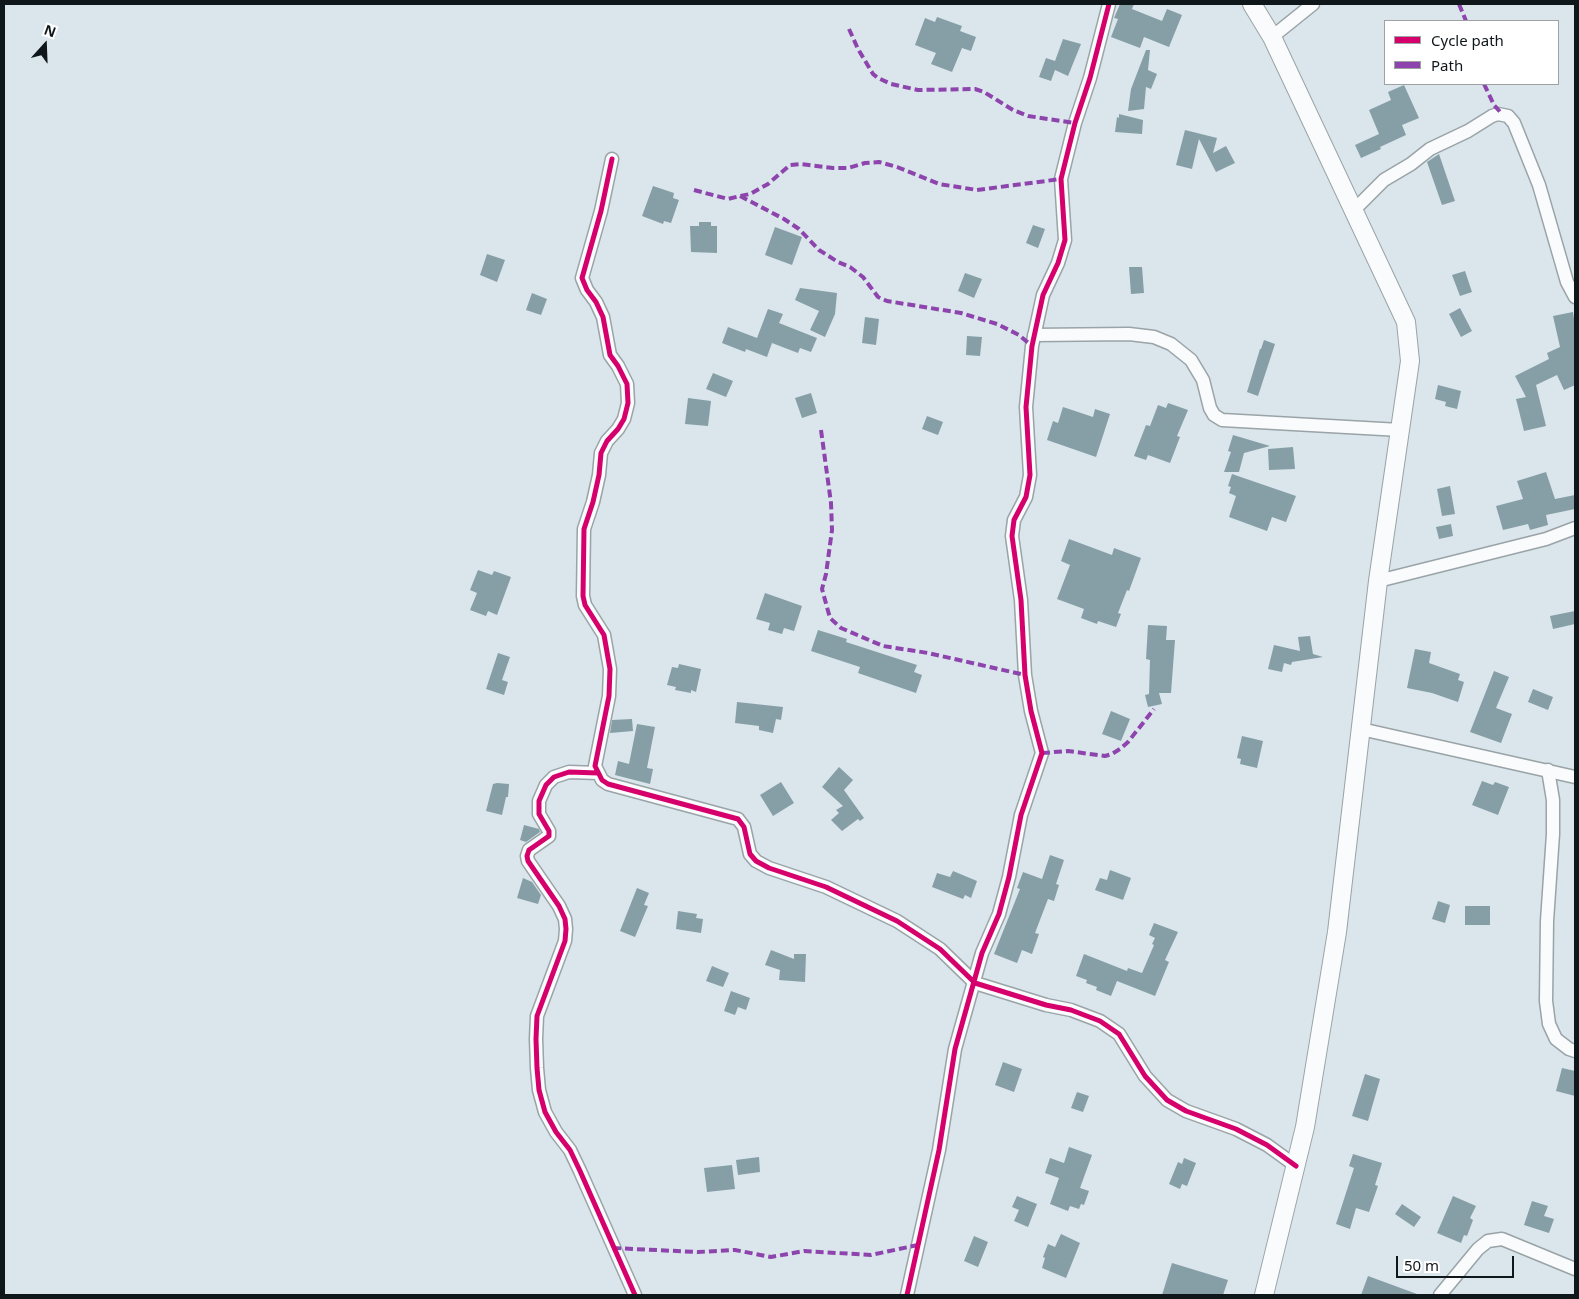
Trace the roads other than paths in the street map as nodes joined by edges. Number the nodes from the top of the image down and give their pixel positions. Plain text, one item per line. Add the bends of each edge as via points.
1 (1109, 4) edge
2 (1252, 4) edge
3 (1314, 4) edge
4 (1272, 37) junction
5 (612, 159) dead end
6 (1354, 210) junction
7 (1575, 297) edge
8 (1034, 335) junction
9 (1400, 430) junction
10 (1575, 528) edge
11 (1378, 581) junction
12 (1361, 729) junction
13 (1548, 770) junction
14 (598, 774) junction
15 (1575, 777) edge
16 (975, 983) junction
17 (1575, 1051) edge
18 (1296, 1166) junction
19 (1575, 1269) edge
20 (635, 1295) edge
21 (907, 1295) edge
22 (1264, 1295) edge
23 (1440, 1295) edge

1 - 8 street via 1061,180 1065,240 1043,295
2 - 4 main road
3 - 4 street
4 - 6 main road
5 - 14 street via 582,278 603,317 610,355 627,384 628,403 624,419 601,453 593,502 584,529 582,596 604,636 610,668 610,696 595,766
6 - 7 street via 1384,180 1430,148 1492,116 1508,116 1514,123 1538,185
6 - 9 main road via 1406,322 1410,361
8 - 9 street via 1129,334 1154,337 1171,344 1191,360 1203,380 1210,408 1222,420
8 - 16 street via 1026,407 1030,475 1026,497 1014,520 1012,536 1021,600 1024,675 1042,753 1021,815 1000,914 982,953
9 - 11 main road
10 - 11 street via 1546,539
11 - 12 main road
12 - 13 street
12 - 18 main road via 1337,932
13 - 15 street
13 - 17 street via 1553,800 1553,834 1546,1001 1549,1024 1556,1039
14 - 16 street via 608,784 738,819 744,827 750,854 756,861 826,888 897,921 940,949
14 - 20 street via 569,772 554,777 546,786 539,801 539,814 549,836 529,850 527,856 559,906 566,929 566,942 537,1016 538,1076 545,1112 577,1164
16 - 18 street via 1100,1021 1119,1034 1146,1076 1167,1100 1186,1111 1236,1129 1267,1145
16 - 21 street via 955,1050 926,1216
18 - 22 main road
19 - 23 street via 1502,1239 1488,1241

